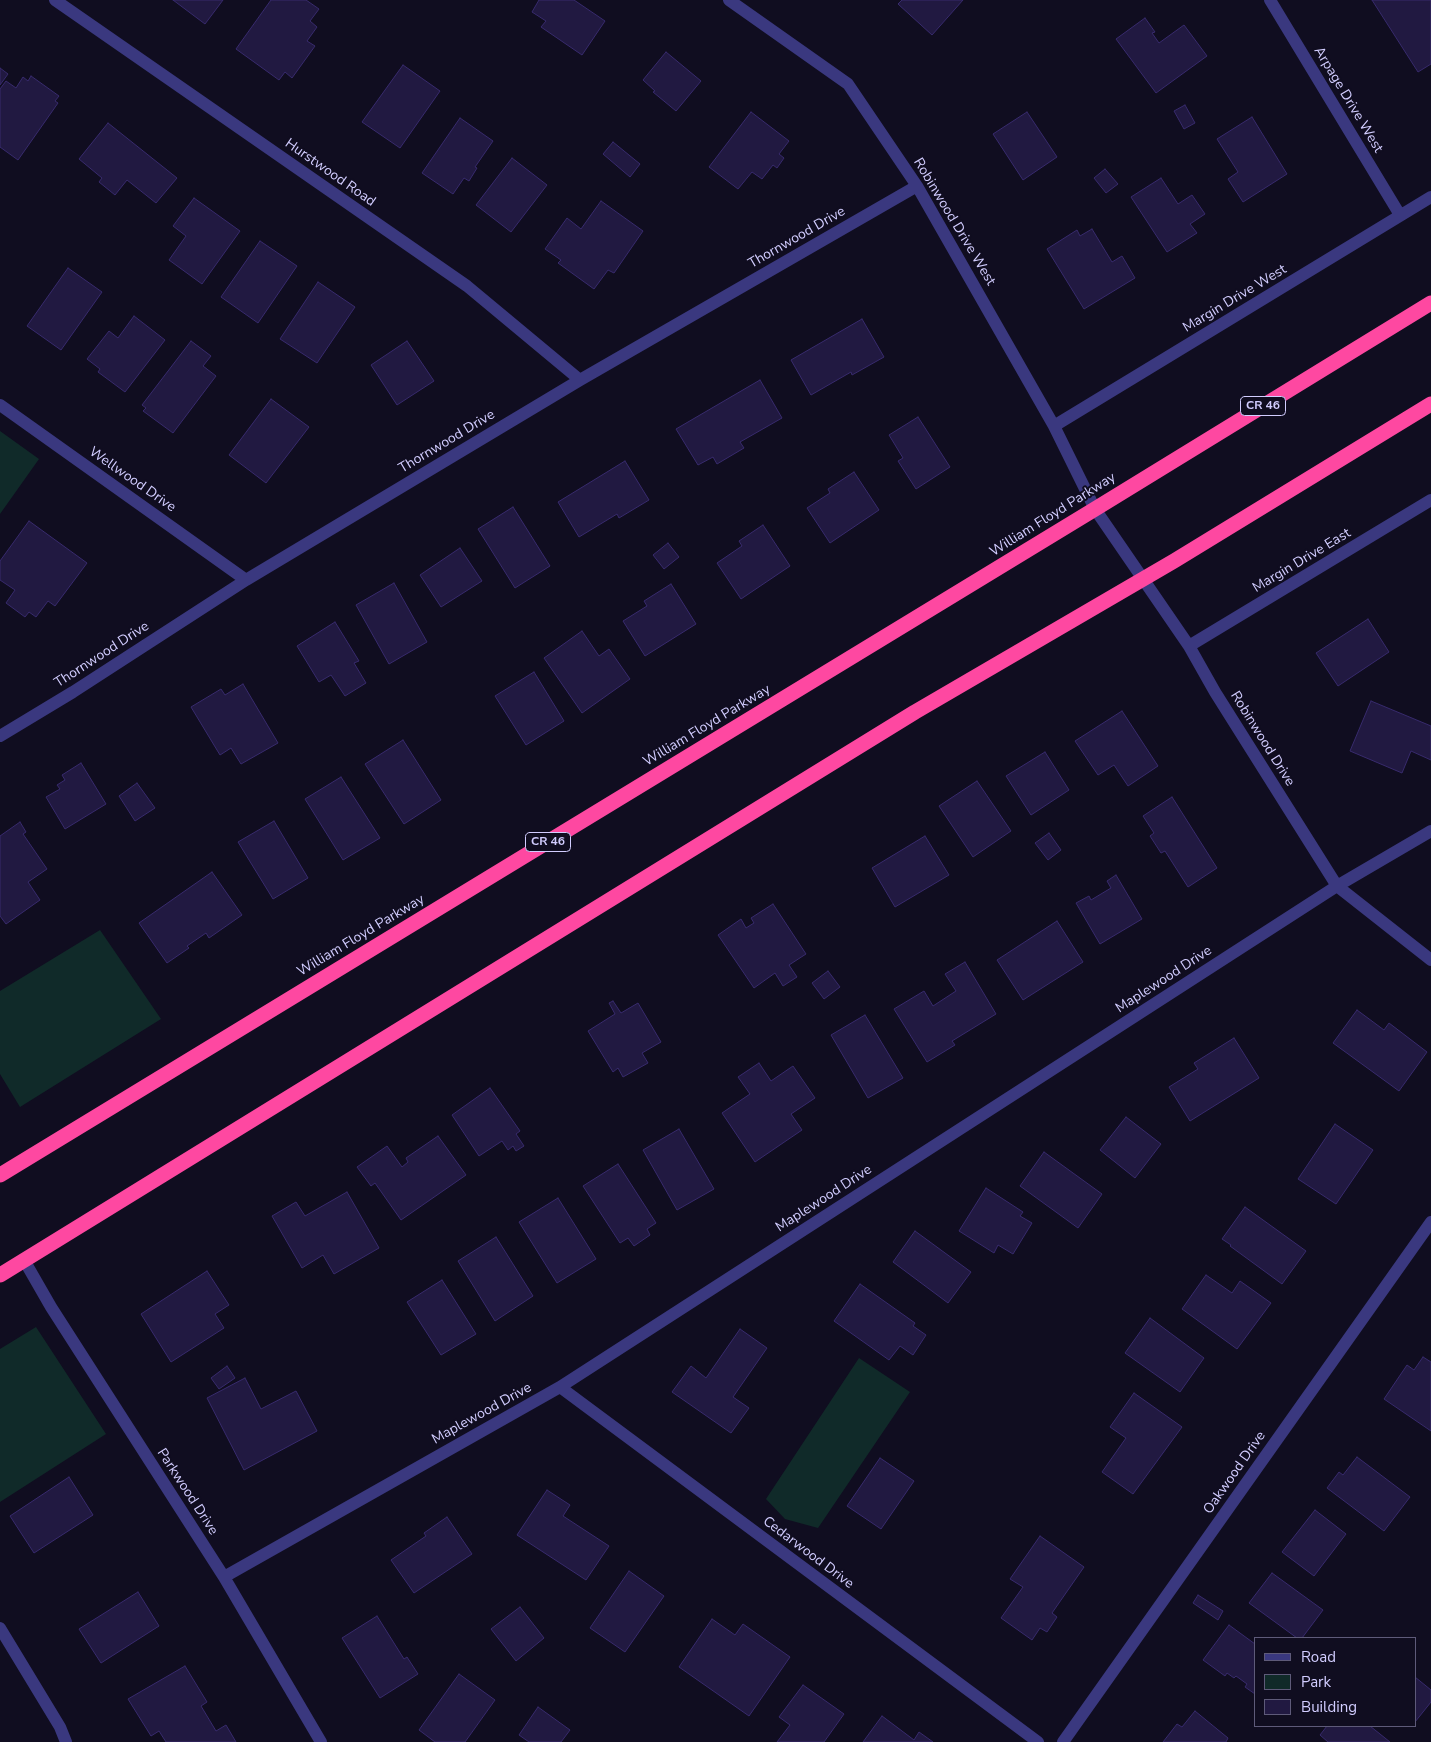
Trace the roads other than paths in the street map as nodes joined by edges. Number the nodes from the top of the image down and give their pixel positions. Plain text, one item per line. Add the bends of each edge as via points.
1 (55, 0) edge
2 (728, 0) edge
3 (1270, 0) edge
4 (917, 186) junction
5 (1431, 197) edge
6 (1400, 215) junction
7 (1431, 303) edge
8 (580, 380) junction
9 (1431, 404) edge
10 (0, 405) edge
11 (1054, 426) junction
12 (1431, 500) edge
13 (1096, 509) junction
14 (1143, 579) junction
15 (246, 580) junction
16 (1189, 646) junction
17 (0, 736) edge
18 (1431, 831) edge
19 (1337, 886) junction
20 (1431, 960) edge
21 (0, 1175) edge
22 (1431, 1222) edge
23 (24, 1260) junction
24 (0, 1275) edge
25 (560, 1387) junction
26 (224, 1577) junction
27 (0, 1628) edge
28 (66, 1742) edge
29 (321, 1742) edge
30 (1038, 1742) edge
31 (1063, 1742) edge

1 - 8 street, Hurstwood Road via 467,286
2 - 4 street, Robinwood Drive West via 848,84
3 - 6 street, Arpage Drive West
4 - 8 street, Thornwood Drive
4 - 11 street, Robinwood Drive West
5 - 6 street, Margin Drive West
6 - 11 street, Margin Drive West
7 - 13 highway, William Floyd Parkway / CR 46
8 - 15 street, Thornwood Drive
9 - 14 highway
10 - 15 street, Wellwood Drive
11 - 13 street, Robinwood Drive West
12 - 16 street, Margin Drive East
13 - 14 street, Robinwood Drive
13 - 21 highway, William Floyd Parkway / CR 46
14 - 16 street, Robinwood Drive
14 - 23 highway via 906,718
15 - 17 street, Thornwood Drive
16 - 19 street, Robinwood Drive
18 - 19 street, Maplewood Drive
19 - 20 street, Robinwood Drive
19 - 25 street, Maplewood Drive
22 - 31 street, Oakwood Drive
23 - 24 highway
23 - 26 street, Parkwood Drive
25 - 26 street, Maplewood Drive
25 - 30 street, Cedarwood Drive
26 - 29 street, Parkwood Drive
27 - 28 street

